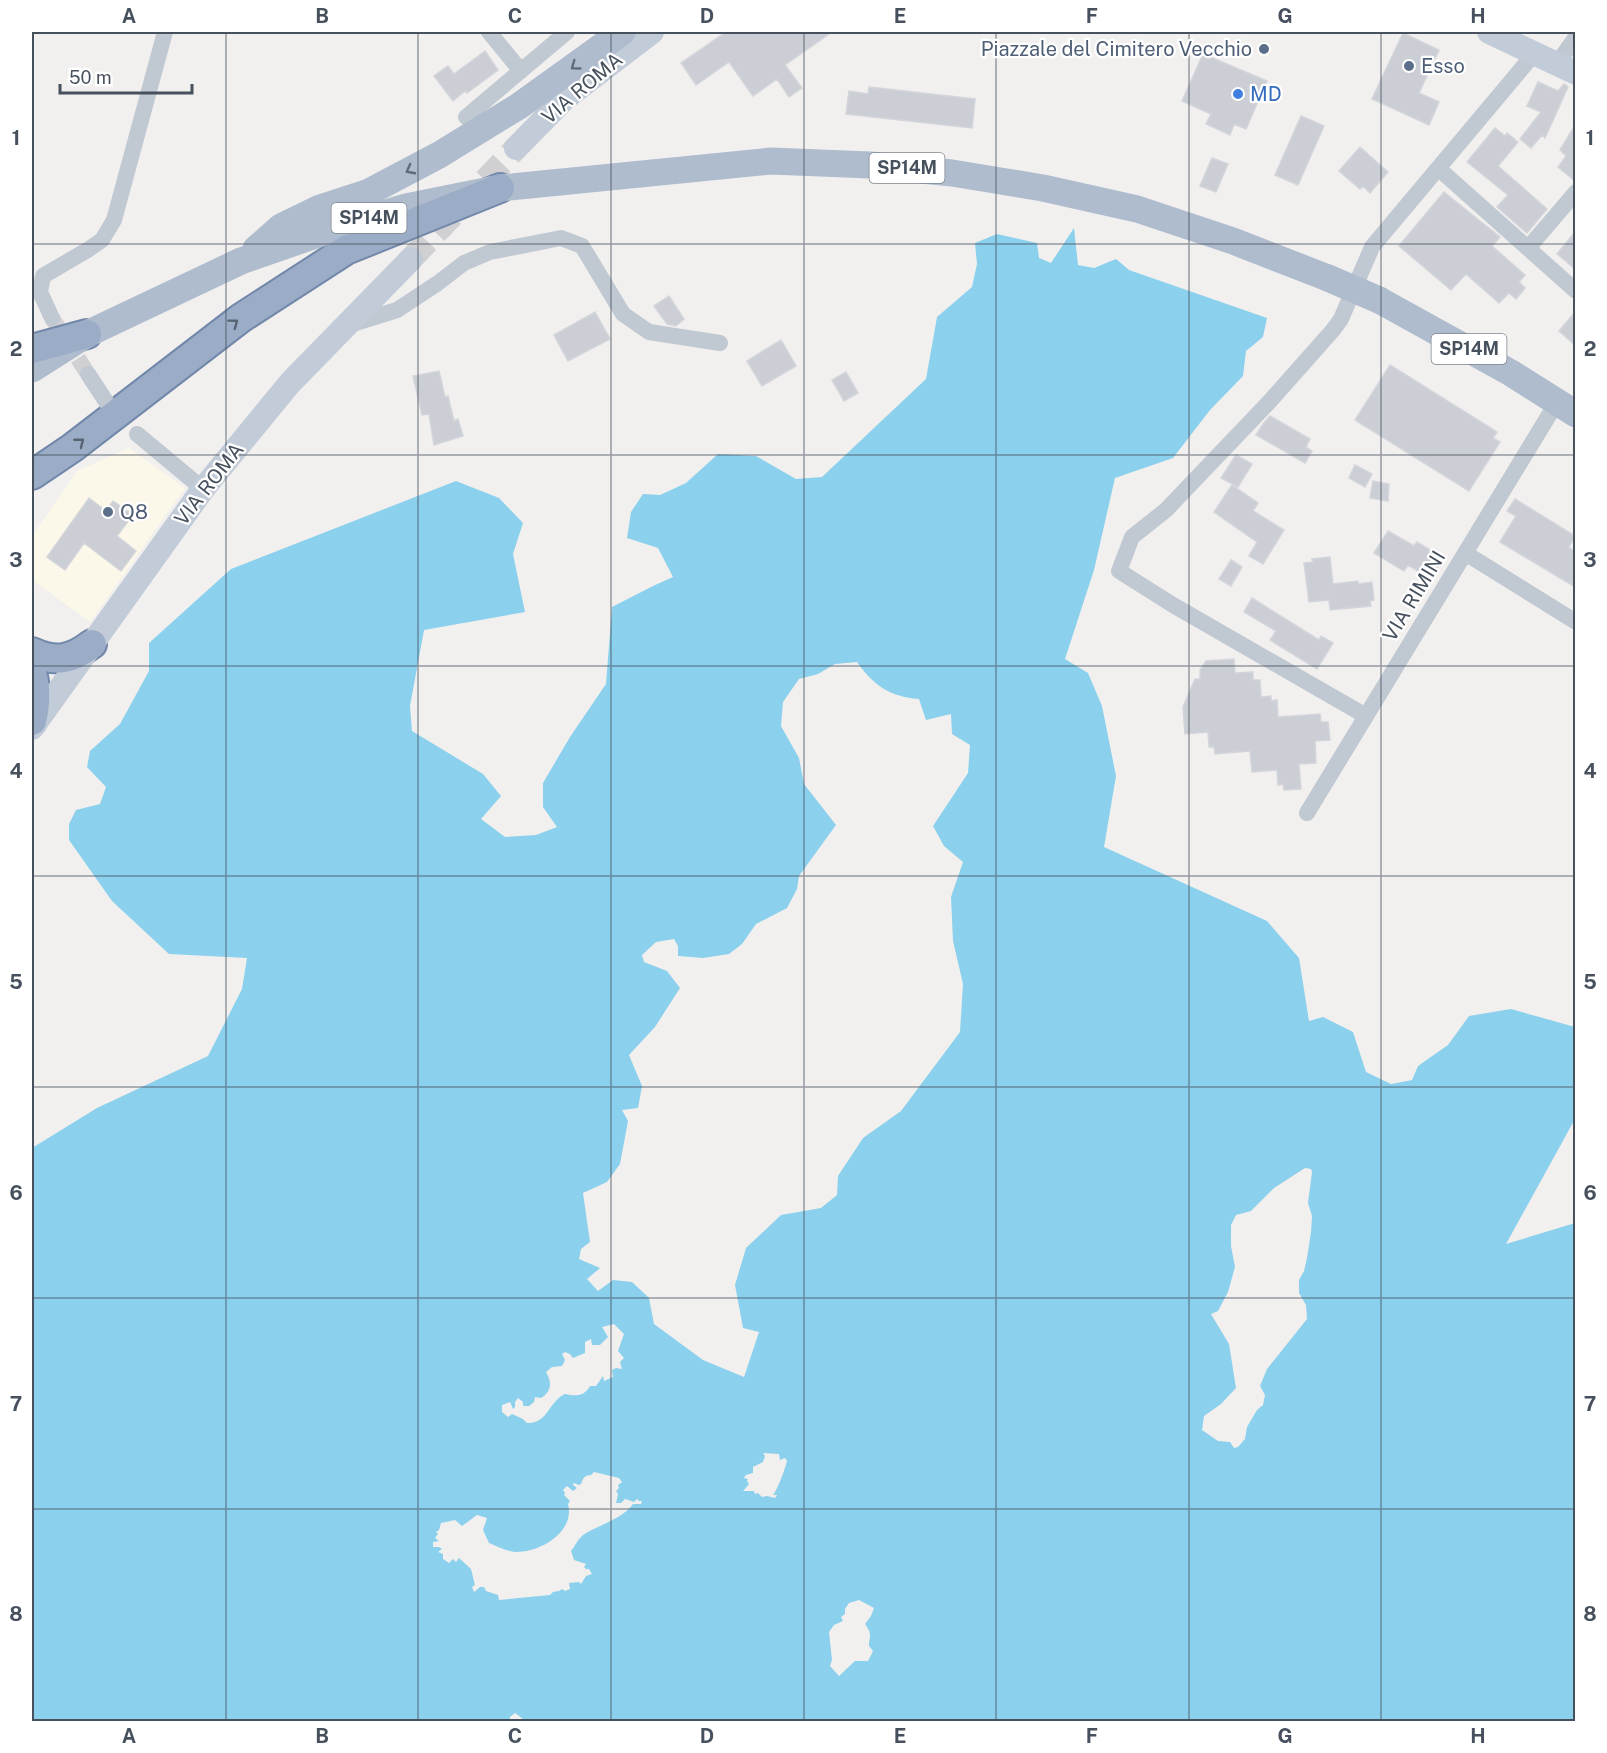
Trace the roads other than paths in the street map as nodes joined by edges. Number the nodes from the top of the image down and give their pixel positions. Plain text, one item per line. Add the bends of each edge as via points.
1 (165, 32) edge
2 (489, 32) edge
3 (567, 32) edge
4 (622, 32) edge
5 (652, 32) edge
6 (1489, 32) edge
7 (1575, 37) edge
8 (1534, 54) junction
9 (1566, 69) edge
10 (521, 71) junction
11 (466, 117) dead end
12 (516, 148) tunnel mouth
13 (1439, 168) junction
14 (500, 188) junction
15 (1575, 192) edge
16 (1529, 247) junction
17 (411, 259) tunnel mouth
18 (241, 261) junction
19 (1575, 291) edge
20 (52, 318) tunnel mouth
21 (345, 327) junction
22 (87, 334) junction
23 (720, 343) dead end
24 (32, 349) edge
25 (32, 369) edge
26 (87, 374) tunnel mouth
27 (107, 403) dead end
28 (1566, 408) edge
29 (137, 434) dead end
30 (32, 476) edge
31 (203, 489) junction
32 (1465, 553) junction
33 (1575, 622) edge
34 (93, 644) junction
35 (32, 652) edge
36 (32, 673) edge
37 (1366, 716) junction
38 (32, 721) edge
39 (32, 728) edge
40 (1307, 813) dead end

1 - 20 street via 114,219 102,240 43,276 40,292
2 - 10 street
3 - 10 street
4 -> 18 main road via 519,106 439,155 369,192 320,208 281,227
5 - 12 main road, VIA ROMA via 563,100
6 - 8 main road
7 - 9 street
8 - 9 main road
8 - 13 street
10 - 11 street
13 - 16 street
13 - 37 street via 1372,247 1333,330 1166,510 1132,537 1119,571
14 - 18 main road, SP14M via 406,207
14 - 28 main road, SP14M, bridge via 771,161 952,173 1043,188 1137,209 1328,278 1454,340
30 -> 14 highway via 241,318 346,250
15 - 16 street
16 - 19 street
17 - 21 main road, VIA ROMA
18 - 22 main road, SP14M
21 - 23 street via 397,310 464,263 490,252 561,238 582,246 623,314 649,332
21 - 31 main road, VIA ROMA via 290,383
22 - 24 highway
22 - 25 main road, SP14M
26 - 27 street
28 - 32 street, VIA RIMINI
29 - 31 street
31 - 34 main road, VIA ROMA
32 - 33 street
32 - 37 street, VIA RIMINI
34 - 35 highway via 68,658
34 - 39 main road, VIA ROMA
36 - 38 highway via 36,693
37 - 40 street, VIA RIMINI

